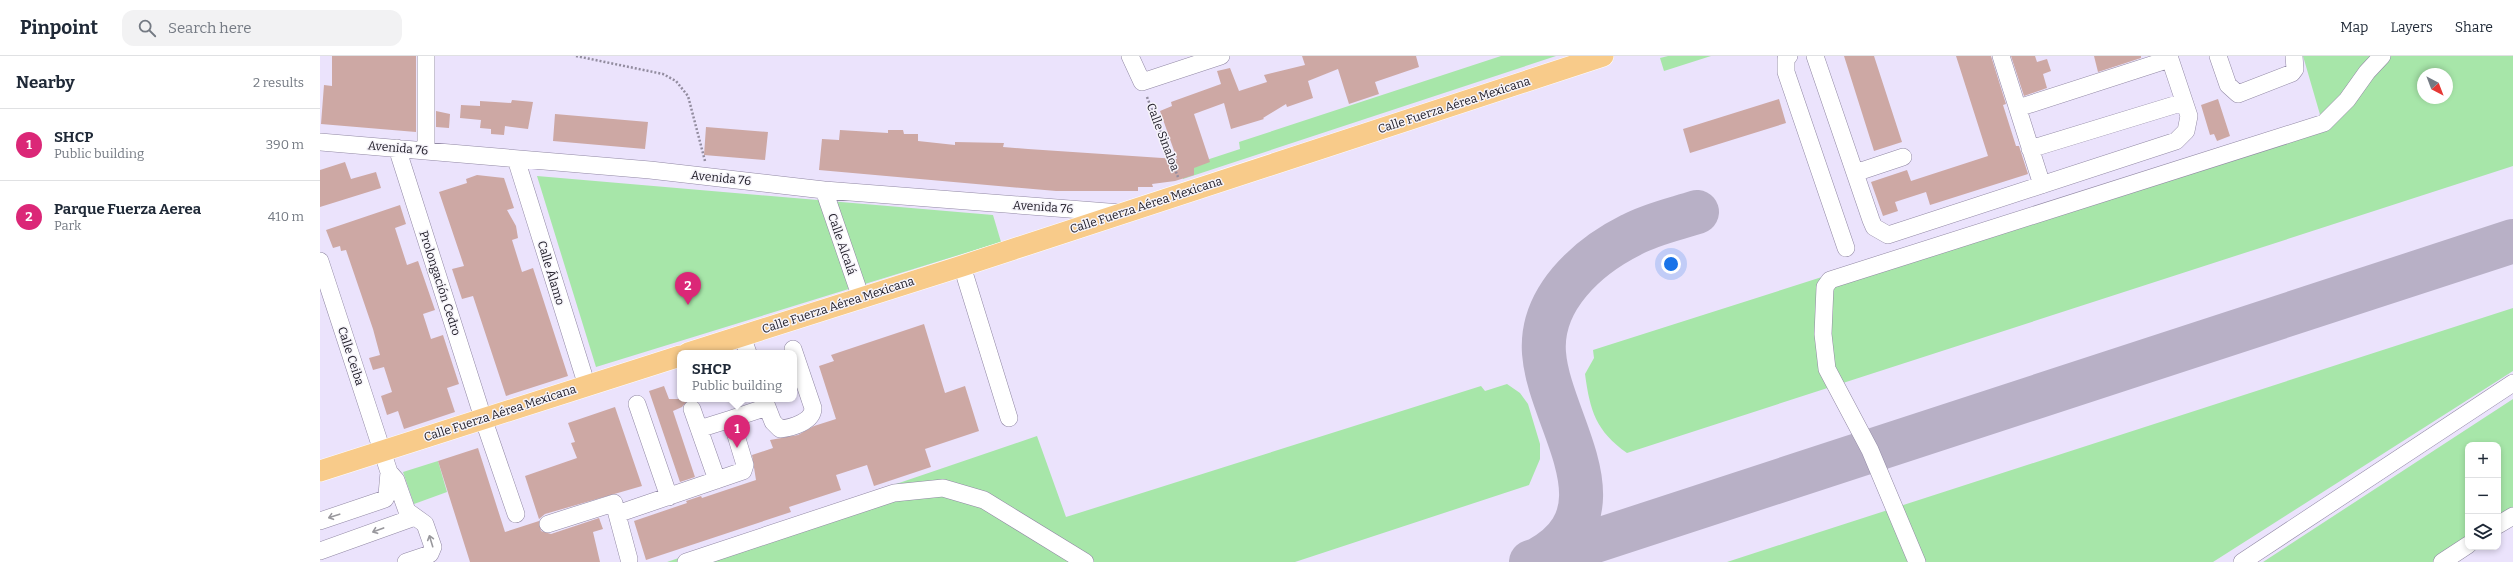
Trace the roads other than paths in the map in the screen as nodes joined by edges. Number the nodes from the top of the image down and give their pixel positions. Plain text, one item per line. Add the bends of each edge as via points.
1 (426, 56) edge
2 (1130, 56) edge
3 (1221, 56) edge
4 (1603, 56) edge
5 (1789, 56) edge
6 (1815, 56) edge
7 (2001, 56) edge
8 (2218, 56) edge
9 (2294, 56) edge
10 (2382, 56) edge
11 (2170, 57) edge
12 (2150, 60) edge
13 (2184, 102) junction
14 (2018, 108) junction
15 (2025, 139) junction
16 (320, 142) edge
17 (397, 148) junction
18 (426, 151) junction
19 (1903, 157) dead end
20 (516, 160) junction
21 (1855, 174) junction
22 (2042, 185) junction
23 (824, 190) junction
24 (1121, 213) junction
25 (1846, 248) dead end
26 (320, 261) edge
27 (962, 266) junction
28 (861, 298) junction
29 (745, 344) edge
30 (707, 350) edge
31 (677, 357) edge
32 (797, 361) edge
33 (2513, 383) edge
34 (587, 386) junction
35 (765, 403) edge
36 (637, 404) dead end
37 (692, 409) dead end
38 (483, 418) junction
39 (1009, 418) dead end
40 (731, 419) junction
41 (699, 429) junction
42 (383, 450) junction
43 (320, 470) edge
44 (389, 472) junction
45 (717, 480) junction
46 (669, 497) junction
47 (516, 514) dead end
48 (617, 514) junction
49 (2513, 516) edge
50 (415, 517) junction
51 (320, 521) edge
52 (548, 524) dead end
53 (2501, 524) edge
54 (2465, 547) edge
55 (320, 551) edge
56 (629, 559) dead end
57 (406, 562) edge
58 (686, 562) edge
59 (1085, 562) edge
60 (1918, 562) edge
61 (2242, 562) edge
62 (2442, 562) edge

1 - 18 street
2 - 3 street via 1142,82
4 - 24 main road, Calle Fuerza Aérea Mexicana
5 - 25 street via 1786,59 1786,72
6 - 21 street
7 - 14 street
8 - 9 street via 2228,85 2238,94 2292,73 2295,68
10 - 60 street via 2366,72 2347,100 2324,122 1830,280 1825,287 1823,334 1828,369 1870,450
11 - 12 street
11 - 13 street
12 - 14 street
13 - 15 street
13 - 22 street via 2189,116 2188,126 2176,140
14 - 15 street
15 - 22 street
16 - 17 street, Avenida 76
17 - 18 street, Avenida 76
17 - 38 street, Prolongación Cedro
18 - 20 street, Avenida 76
19 - 21 street
20 - 23 street, Avenida 76
20 - 34 street, Calle Álamo
21 - 22 street via 1870,220 1874,227 1888,235
23 - 24 street, Avenida 76
23 - 28 street, Calle Alcalá
24 - 27 main road, Calle Fuerza Aérea Mexicana
26 - 42 street, Calle Ceiba
27 - 28 main road, Calle Fuerza Aérea Mexicana
27 - 39 street
28 - 29 main road, Calle Fuerza Aérea Mexicana
29 - 30 main road, Calle Fuerza Aérea Mexicana
31 - 34 main road, Calle Fuerza Aérea Mexicana
32 - 35 street via 813,408 812,415 807,420 780,429 773,422
33 - 61 street
34 - 38 main road, Calle Fuerza Aérea Mexicana
35 - 40 street
36 - 46 street
37 - 41 street
38 - 42 main road, Calle Fuerza Aérea Mexicana
38 - 47 street, Prolongación Cedro
40 - 41 street
40 - 45 street via 744,468 741,472
41 - 45 street
42 - 43 main road, Calle Fuerza Aérea Mexicana
42 - 44 street, Calle Ceiba
44 - 50 street via 396,480 407,511
44 -> 51 street via 385,499
45 - 46 street
46 - 48 street
48 - 52 street via 614,503
48 - 56 street
49 - 53 street
50 -> 55 street
57 -> 50 street via 430,554 433,550 425,524
54 - 62 street
58 - 59 street via 894,493 943,488 984,500

